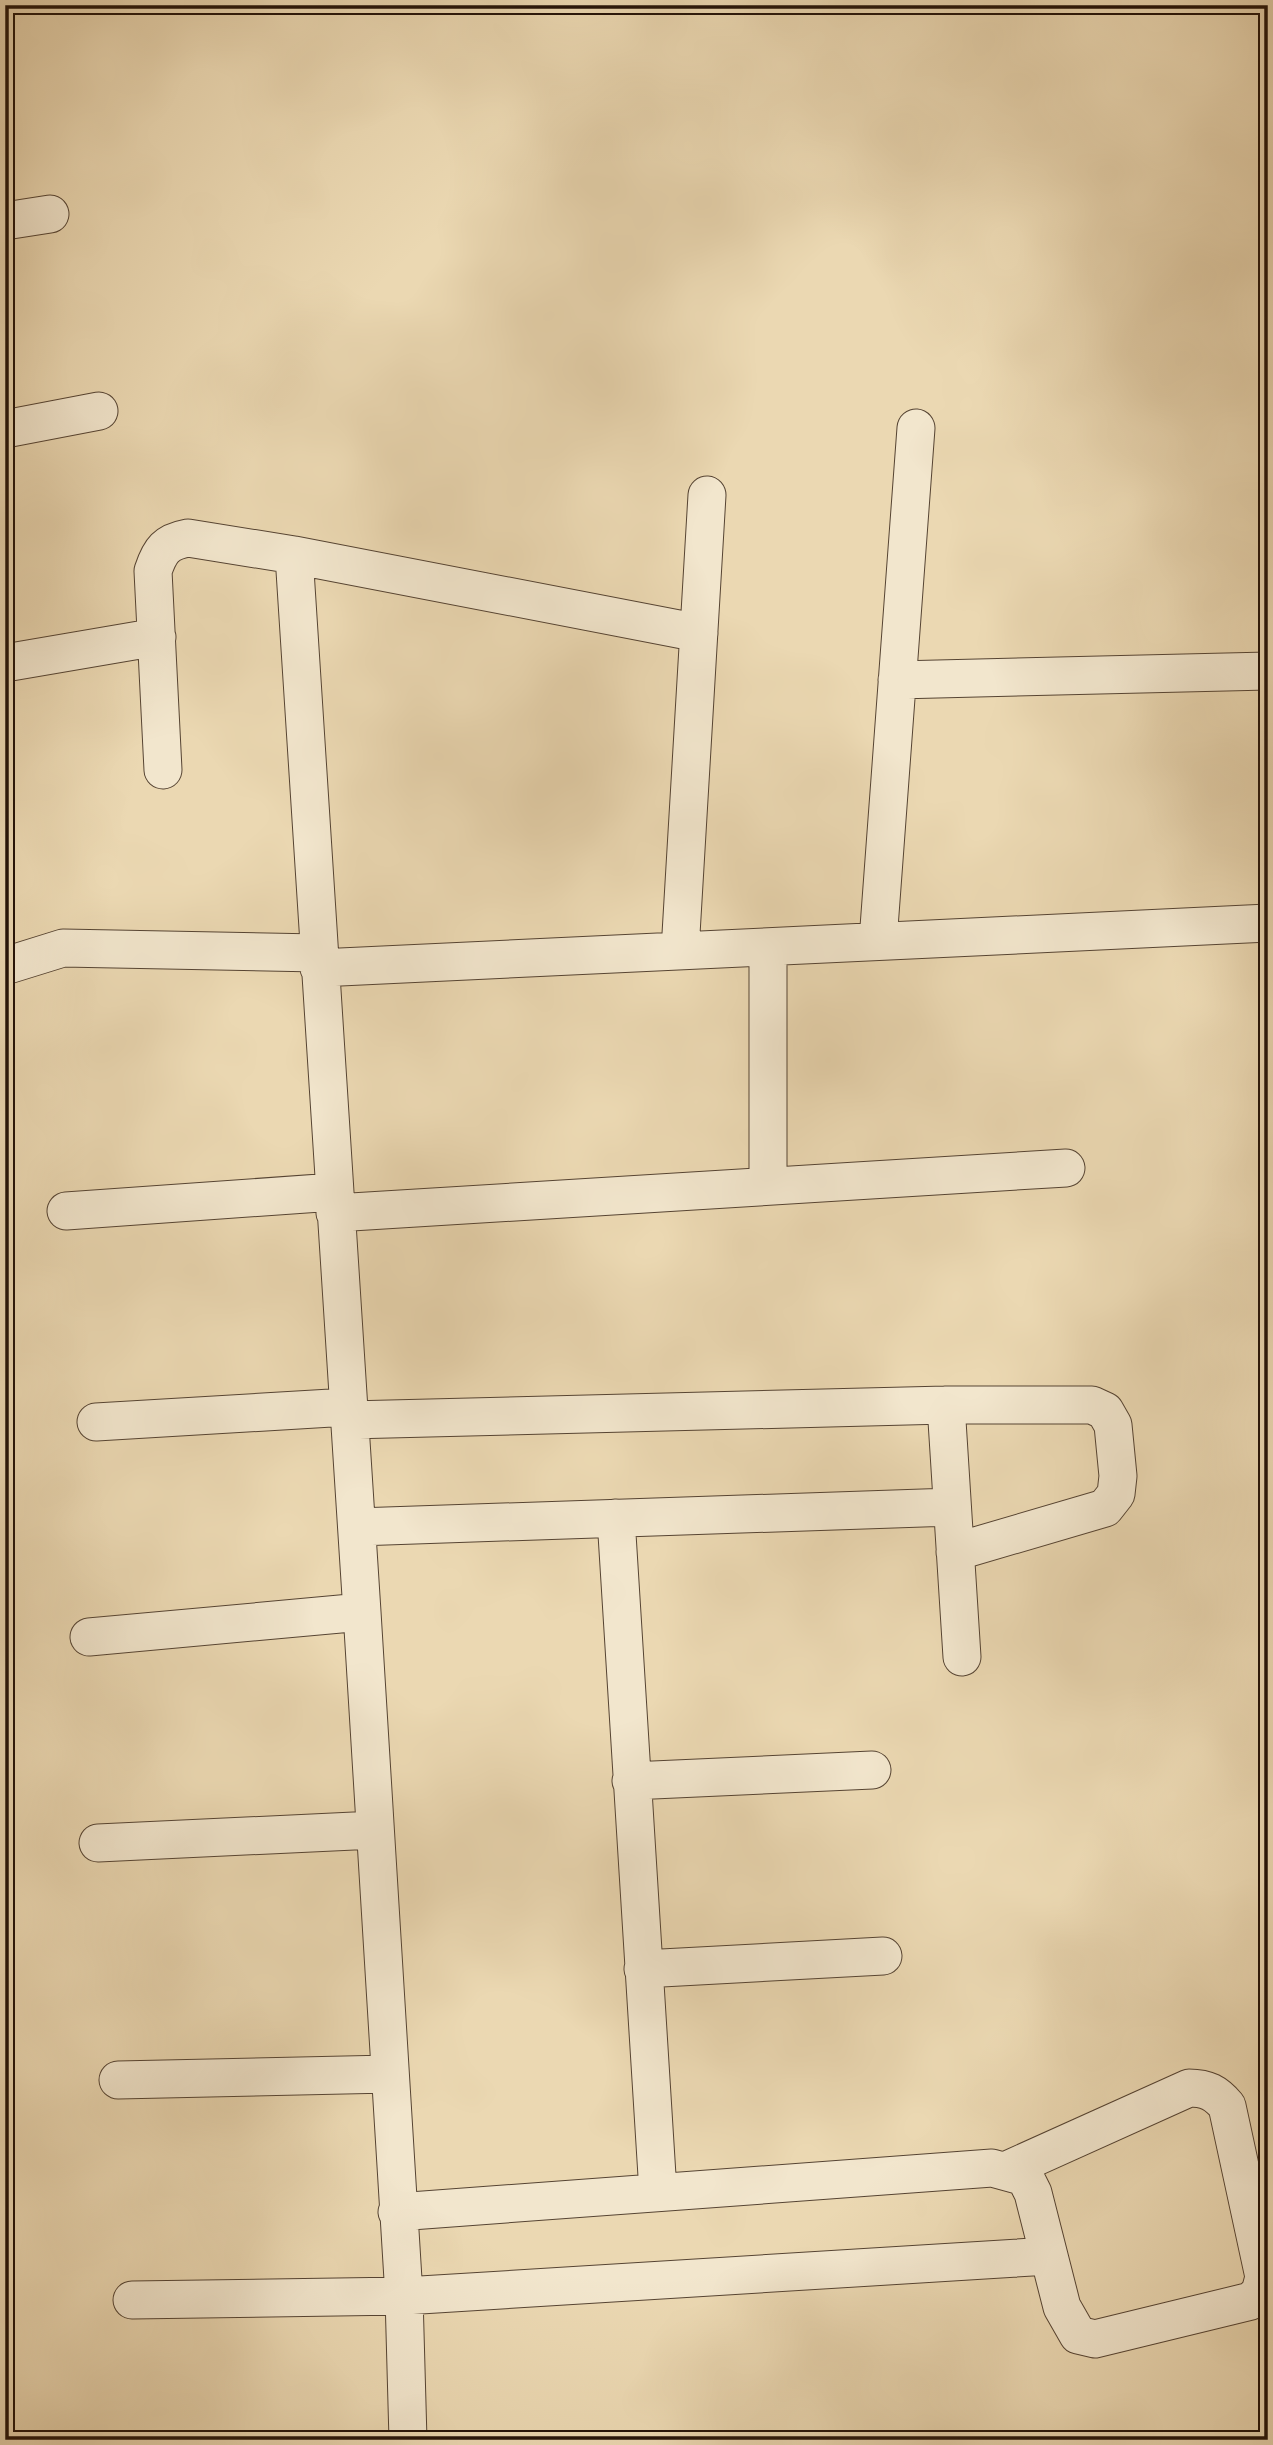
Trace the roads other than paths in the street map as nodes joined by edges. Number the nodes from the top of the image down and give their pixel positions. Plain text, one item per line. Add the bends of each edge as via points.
1 (50, 214) dead end
2 (5, 221) edge
3 (99, 411) dead end
4 (916, 428) dead end
5 (5, 429) edge
6 (707, 495) dead end
7 (294, 555) junction
8 (699, 633) junction
9 (157, 637) junction
10 (5, 663) edge
11 (1268, 671) edge
12 (897, 680) junction
13 (163, 770) dead end
14 (1268, 923) edge
15 (878, 941) junction
16 (768, 947) junction
17 (680, 951) junction
18 (318, 961) junction
19 (5, 966) edge
20 (1066, 1168) dead end
21 (768, 1186) junction
22 (334, 1202) junction
23 (65, 1211) dead end
24 (946, 1405) junction
25 (349, 1413) junction
26 (96, 1422) dead end
27 (952, 1507) junction
28 (616, 1518) junction
29 (357, 1527) junction
30 (955, 1552) junction
31 (362, 1612) junction
32 (89, 1637) dead end
33 (962, 1657) dead end
34 (872, 1770) dead end
35 (631, 1781) junction
36 (375, 1830) junction
37 (98, 1843) dead end
38 (883, 1956) dead end
39 (643, 1969) junction
40 (390, 2074) junction
41 (118, 2080) dead end
42 (1007, 2170) junction
43 (658, 2192) junction
44 (397, 2212) junction
45 (1049, 2256) junction
46 (404, 2296) junction
47 (132, 2301) dead end
48 (408, 2440) edge

1 - 2 street
3 - 5 street
4 - 12 street
6 - 8 street
7 - 8 street
7 - 9 street via 188,538 170,541 159,552 153,571
7 - 18 street
8 - 17 street
9 - 10 street
9 - 13 street
11 - 12 street
12 - 15 street
14 - 15 street
15 - 16 street
16 - 17 street
16 - 21 street
17 - 18 street
18 - 19 street via 63,948
18 - 22 street
20 - 21 street
21 - 22 street
22 - 23 street
22 - 25 street
24 - 25 street
24 - 27 street
24 - 30 street via 1091,1405 1105,1411 1113,1425 1118,1476 1116,1494 1105,1508
25 - 26 street
25 - 29 street
27 - 28 street
27 - 30 street
28 - 29 street
28 - 35 street
29 - 31 street
30 - 33 street
31 - 32 street
31 - 36 street
34 - 35 street
35 - 39 street
36 - 37 street
36 - 40 street
38 - 39 street
39 - 43 street
40 - 41 street
40 - 44 street
42 - 43 street
42 - 45 street via 1025,2177 1033,2193
42 - 45 street via 1189,2088 1216,2094 1227,2106 1264,2277 1260,2292 1251,2301 1095,2339 1078,2335 1062,2308
43 - 44 street
44 - 46 street
45 - 46 street
46 - 47 street
46 - 48 street

